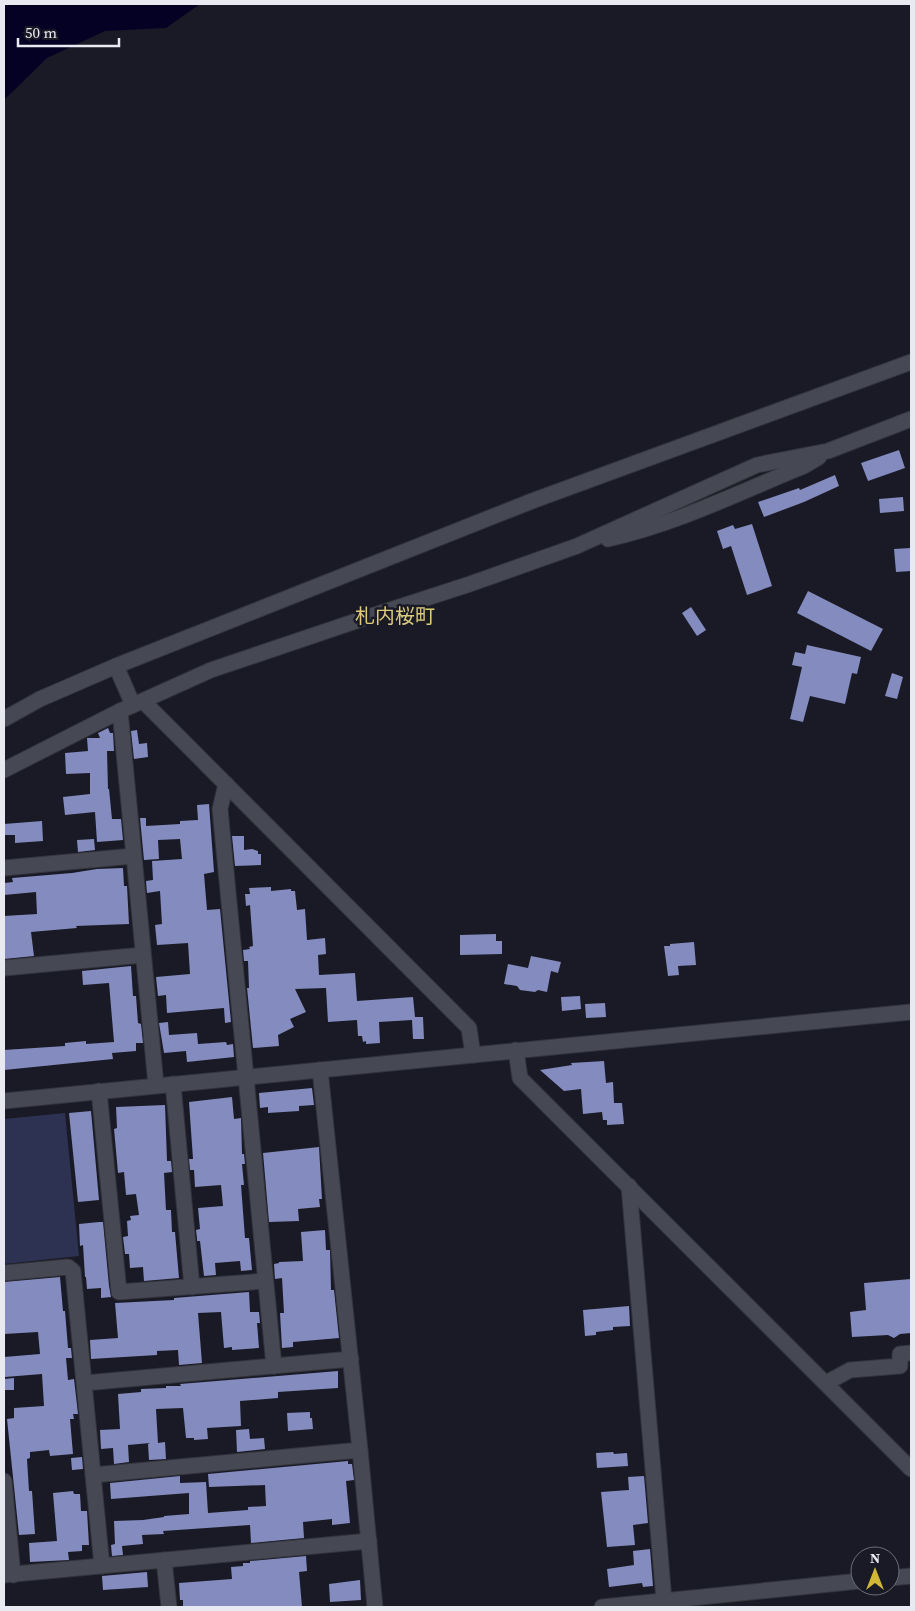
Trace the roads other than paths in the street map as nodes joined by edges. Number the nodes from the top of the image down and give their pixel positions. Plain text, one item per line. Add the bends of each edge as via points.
1 (911, 362) edge
2 (911, 419) edge
3 (116, 666) junction
4 (132, 706) junction
5 (4, 719) edge
6 (4, 770) edge
7 (226, 784) junction
8 (134, 856) junction
9 (4, 868) edge
10 (143, 956) junction
11 (4, 968) edge
12 (911, 1012) edge
13 (516, 1050) junction
14 (473, 1055) junction
15 (320, 1070) junction
16 (245, 1076) junction
17 (173, 1084) junction
18 (156, 1085) junction
19 (99, 1091) junction
20 (4, 1101) edge
21 (629, 1186) junction
22 (4, 1273) edge
23 (265, 1281) junction
24 (192, 1287) junction
25 (911, 1353) edge
26 (351, 1359) junction
27 (274, 1366) junction
28 (85, 1384) junction
29 (826, 1384) junction
30 (360, 1450) junction
31 (911, 1469) edge
32 (93, 1475) junction
33 (4, 1481) edge
34 (369, 1541) junction
35 (164, 1560) junction
36 (102, 1566) junction
37 (8, 1575) edge
38 (850, 1582) edge
39 (664, 1600) junction
40 (169, 1607) edge
41 (375, 1607) edge
42 (602, 1607) edge

1 - 3 street via 532,501
2 - 4 street via 828,451 757,464 577,546 211,670
3 - 4 street
3 - 5 street via 40,699
4 - 6 street
4 - 7 street
4 - 8 street
7 - 14 street via 469,1028
7 - 16 street via 220,809
8 - 9 street
8 - 10 street
10 - 11 street
10 - 18 street
12 - 13 street
13 - 14 street
13 - 21 street via 520,1078
14 - 15 street
15 - 16 street
15 - 26 street
16 - 17 street
16 - 23 street
17 - 18 street
17 - 24 street
18 - 19 street
19 - 20 street
19 - 24 street via 119,1292
21 - 29 street
21 - 39 street
22 - 28 street via 68,1267 72,1271
23 - 24 street
23 - 27 street
25 - 29 street via 900,1354 900,1366 850,1370
26 - 27 street
26 - 30 street
27 - 28 street
28 - 32 street
29 - 31 street
30 - 32 street
30 - 34 street
32 - 36 street
33 - 37 street
34 - 35 street
34 - 41 street
35 - 36 street
35 - 40 street
36 - 37 street
38 - 39 street
39 - 42 street

